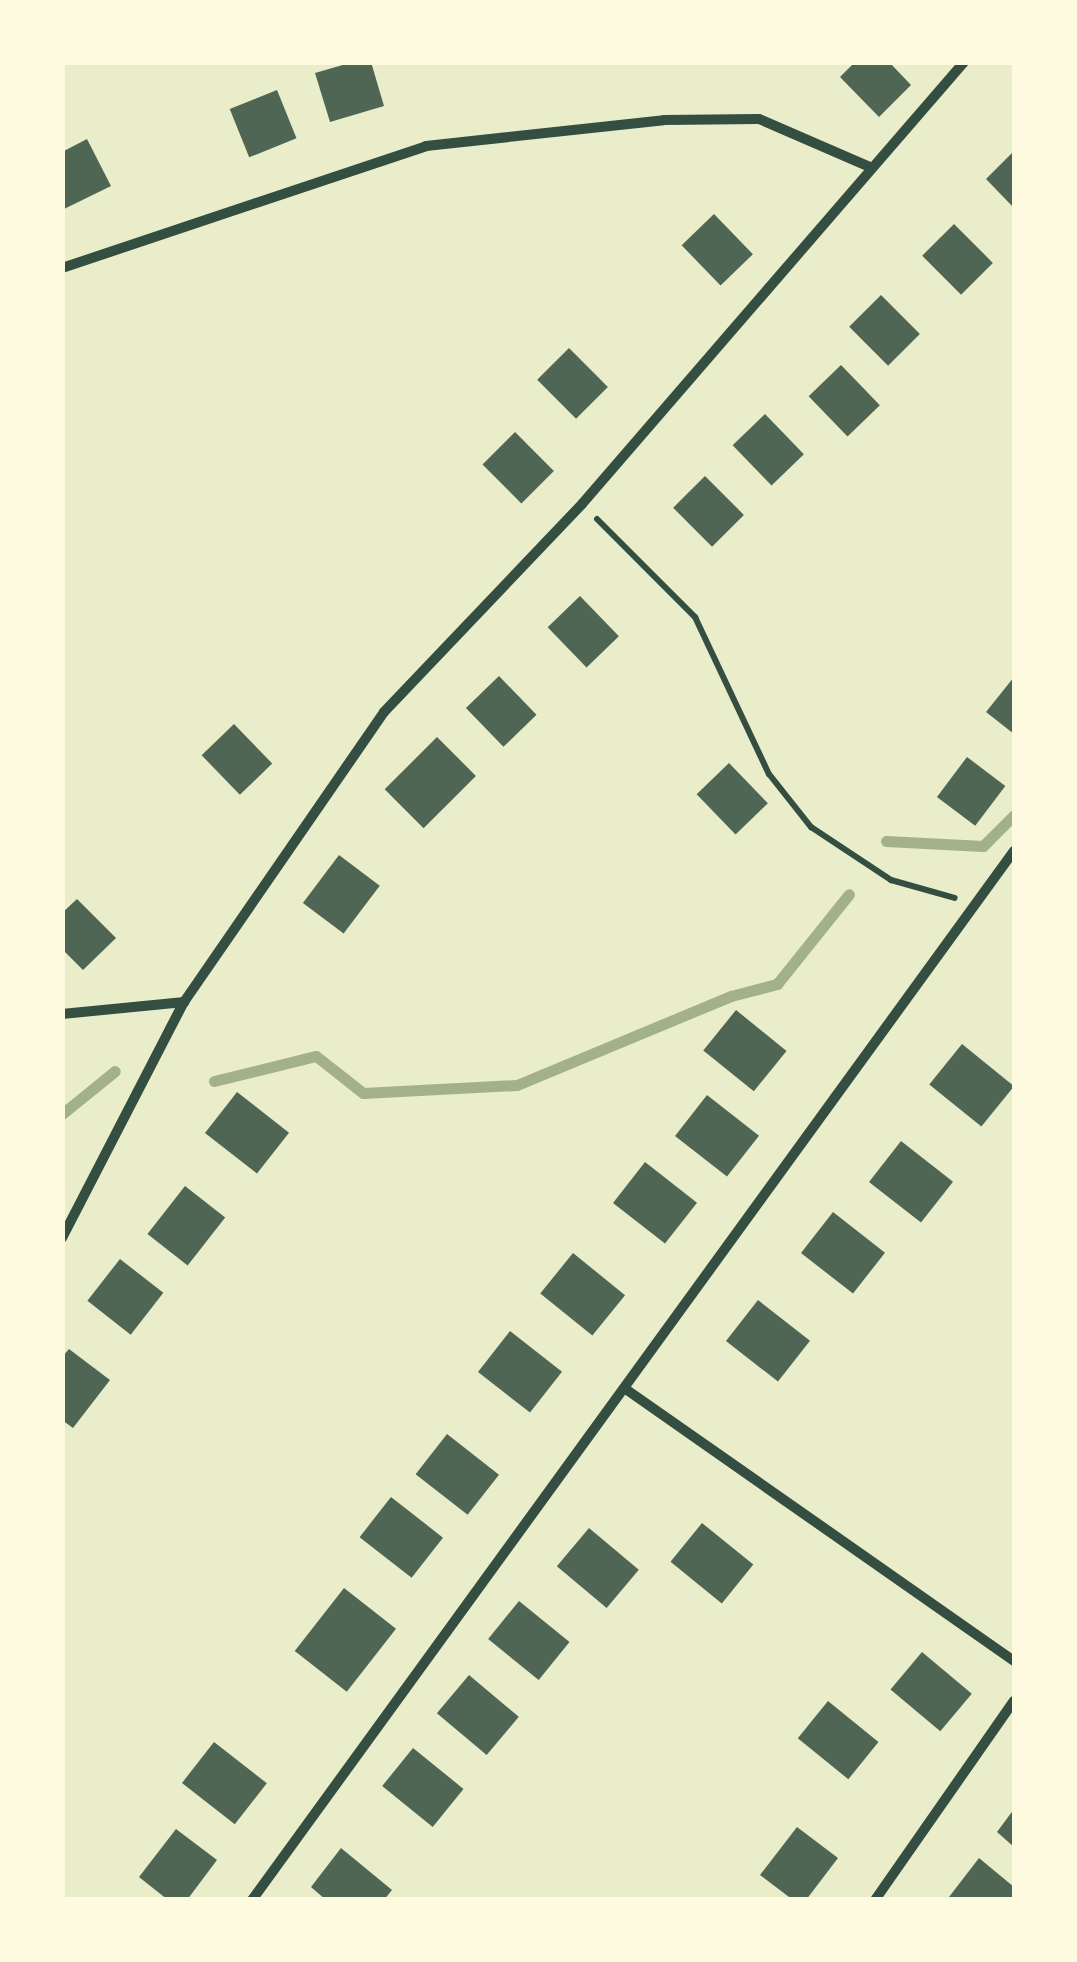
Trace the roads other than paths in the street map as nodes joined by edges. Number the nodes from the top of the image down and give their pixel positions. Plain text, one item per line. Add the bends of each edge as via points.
1 (964, 62) edge
2 (872, 168) junction
3 (62, 268) edge
4 (1014, 851) edge
5 (184, 1002) junction
6 (62, 1014) edge
7 (62, 1238) edge
8 (627, 1390) junction
9 (1014, 1661) edge
10 (1014, 1701) edge
11 (252, 1900) edge
12 (875, 1900) edge

1 - 2 street
2 - 3 street via 759,119 664,120 426,146
2 - 5 street via 582,504 384,712
4 - 8 street
5 - 6 street
5 - 7 street
8 - 9 street
8 - 11 street
10 - 12 street

